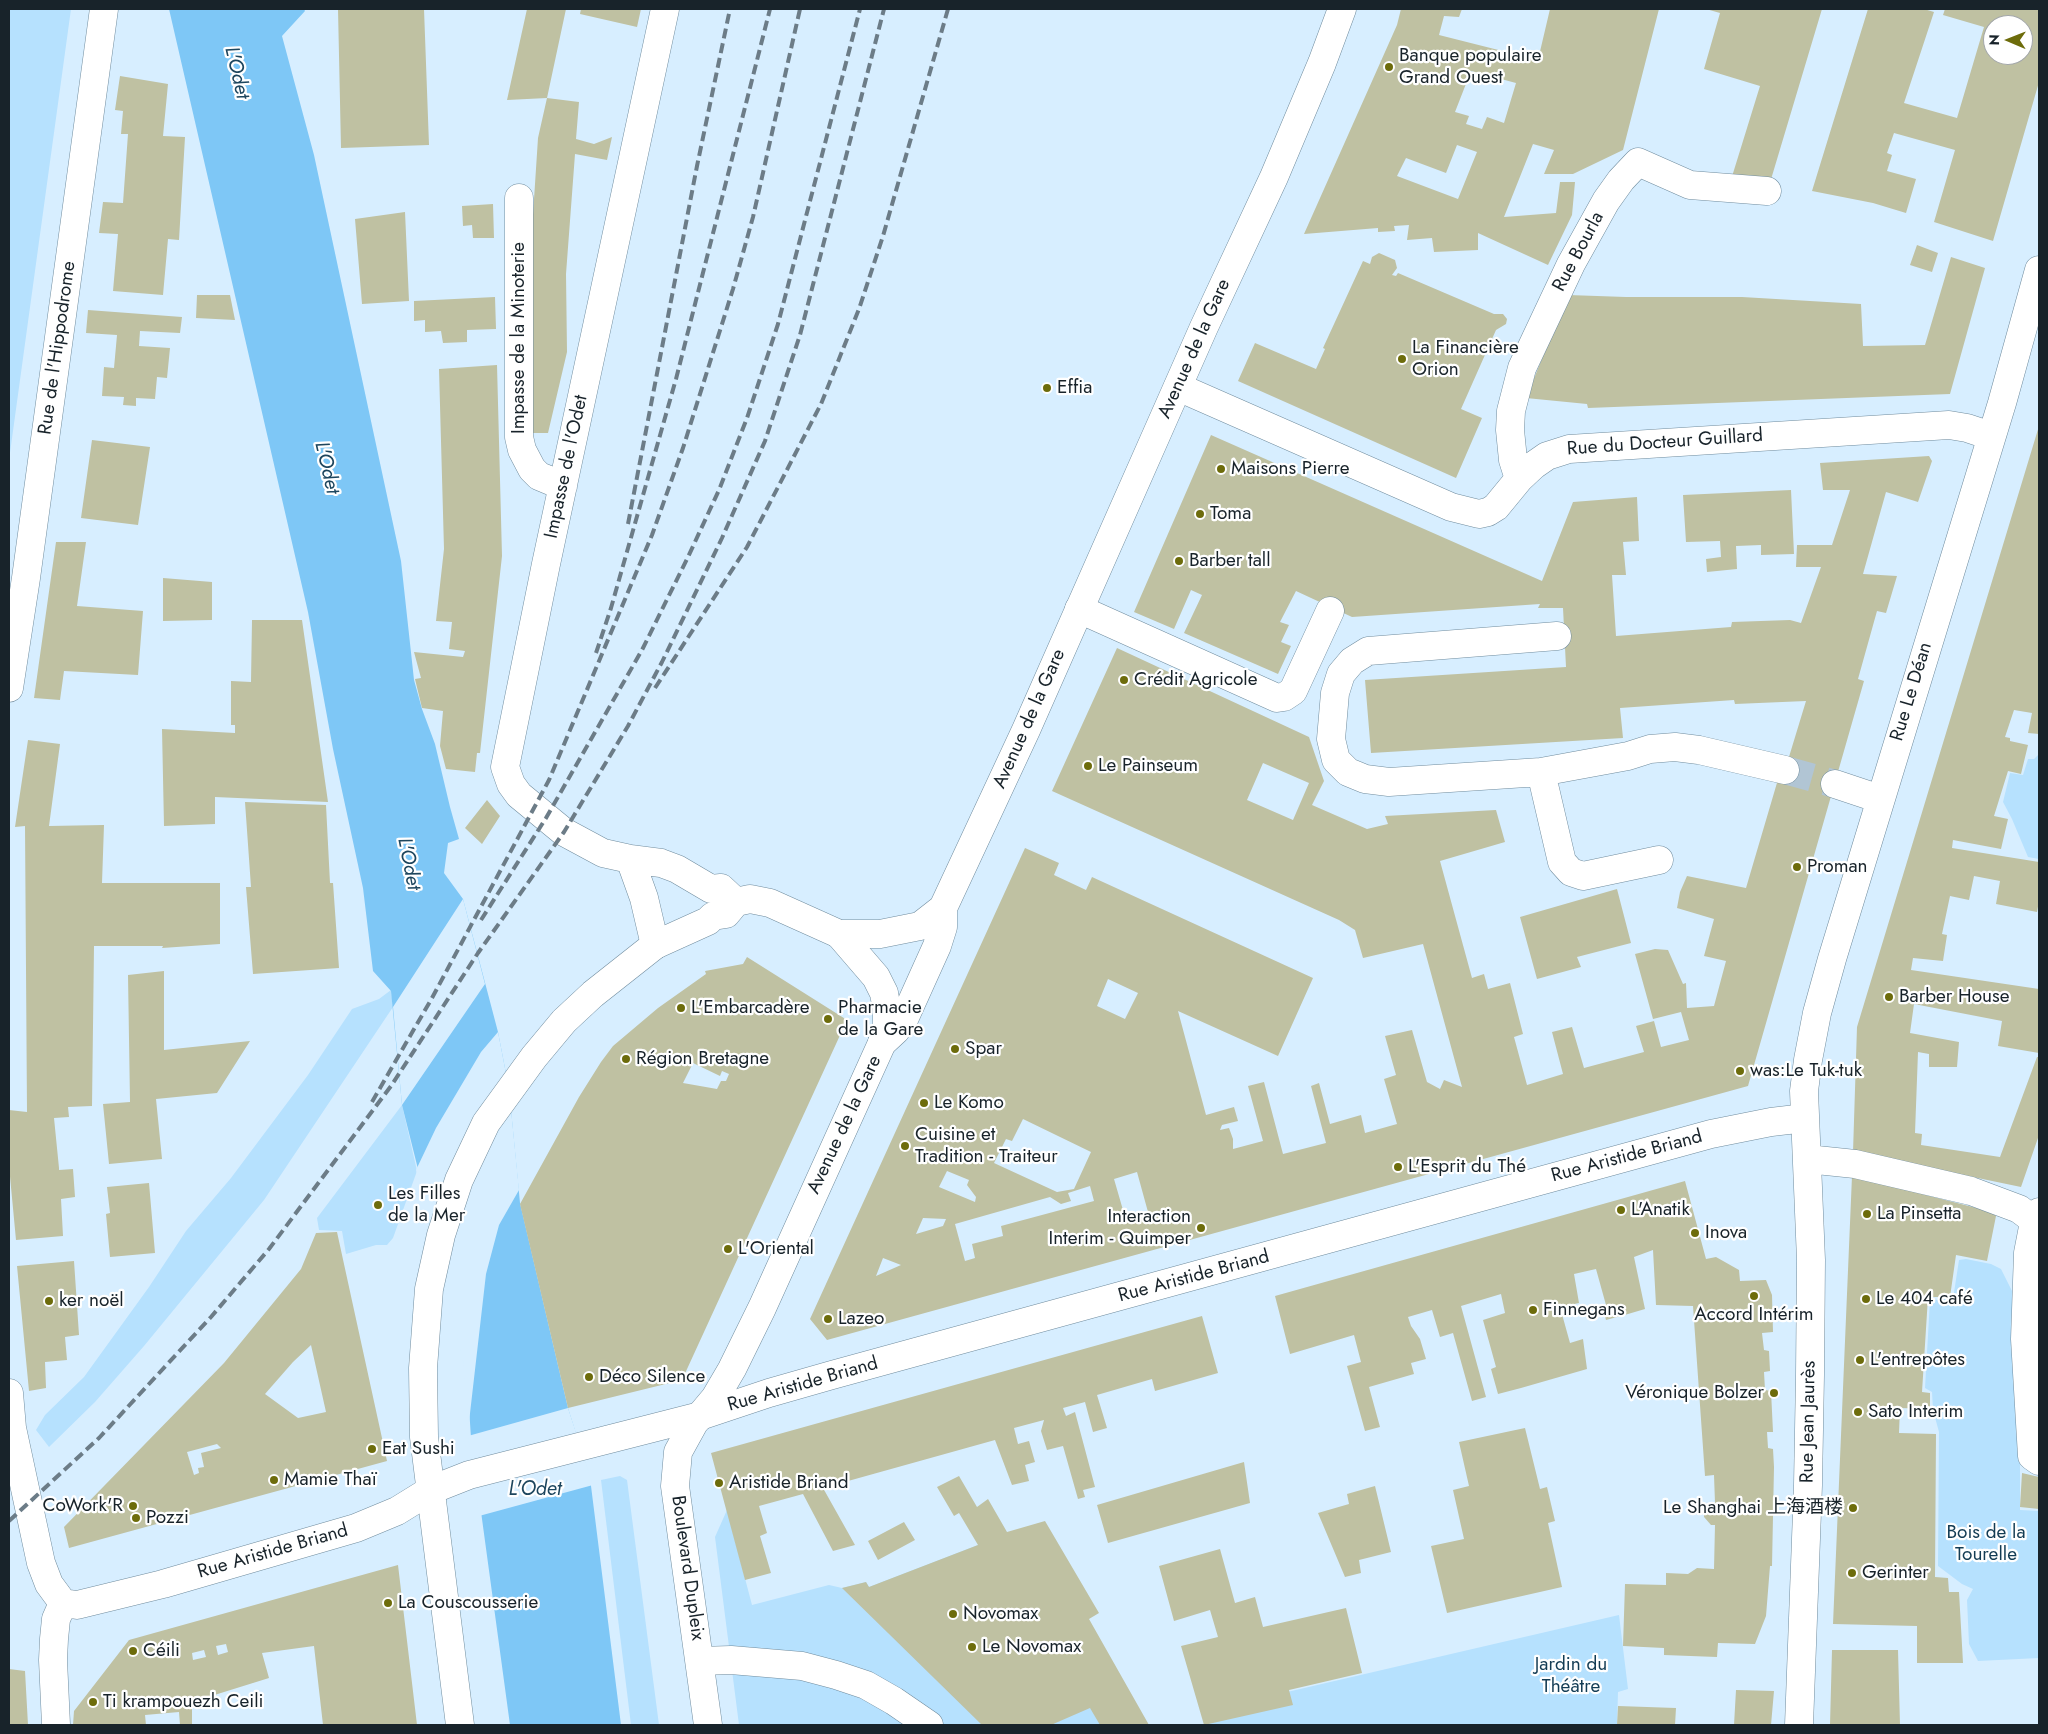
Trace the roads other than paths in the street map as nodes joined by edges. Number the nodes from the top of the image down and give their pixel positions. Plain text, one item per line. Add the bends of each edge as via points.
1 (104, 9) edge
2 (665, 9) edge
3 (1342, 9) edge
4 (1768, 191) dead end
5 (518, 198) dead end
6 (2039, 270) edge
7 (1178, 386) junction
8 (1991, 436) junction
9 (1519, 479) junction
10 (563, 486) junction
11 (1079, 609) junction
12 (1330, 611) dead end
13 (1556, 636) dead end
14 (9, 688) edge
15 (1785, 770) tunnel mouth
16 (1541, 772) junction
17 (1835, 784) tunnel mouth
18 (1880, 799) junction
19 (630, 859) junction
20 (1659, 860) dead end
21 (736, 902) junction
22 (943, 908) junction
23 (839, 934) junction
24 (655, 945) junction
25 (882, 1043) junction
26 (1805, 1118) junction
27 (1807, 1159) junction
28 (2038, 1219) edge
29 (9, 1393) edge
30 (700, 1416) junction
31 (2039, 1461) edge
32 (431, 1490) junction
33 (63, 1603) junction
34 (700, 1661) junction
35 (56, 1725) edge
36 (460, 1725) edge
37 (708, 1725) edge
38 (929, 1725) edge
39 (1799, 1725) edge

1 - 14 street, Rue de l'Hippodrome
2 - 10 street, Impasse de l'Odet
3 - 7 street, Avenue de la Gare via 1274,177
4 - 9 street, Rue Bourla via 1690,185 1638,162 1621,180 1571,264 1531,347 1515,392 1511,410 1511,445
5 - 10 street, Impasse de la Minoterie via 518,437 532,469 539,476
6 - 8 street, Rue Le Déan
7 - 9 street, Rue du Docteur Guillard via 1465,512 1488,512
7 - 11 street, Avenue de la Gare
8 - 9 street, Rue du Docteur Guillard via 1949,425 1589,447 1547,456
8 - 18 street, Rue Le Déan
10 - 19 street, Impasse de l'Odet via 505,767 518,795 564,832 603,853
11 - 12 street via 1277,698 1293,691
11 - 22 street, Avenue de la Gare
13 - 16 street via 1368,652 1352,661 1341,674 1335,693 1331,739 1336,760 1348,772 1365,779 1389,782
15 - 16 street via 1699,750 1661,747
16 - 20 street via 1562,862 1571,872 1583,876
17 - 18 street
18 - 26 street, Rue Le Déan via 1817,1014 1804,1091
19 - 21 street, Impasse de l'Odet via 661,863 677,869 711,888 721,888
19 - 24 street via 644,898
21 - 23 street via 750,899 770,904
21 - 24 street via 726,914 713,916
22 - 23 street via 920,926 880,934
22 - 25 street, Avenue de la Gare via 943,928 938,946 905,1017
23 - 25 street via 876,978 884,994 887,1025
24 - 32 street via 576,1009 534,1057 481,1133 453,1195 430,1290 422,1368
25 - 30 street, Avenue de la Gare via 742,1348 722,1387
26 - 27 street, Rue Jean Jaurès
26 - 30 street, Rue Aristide Briand via 1700,1138 832,1375
27 - 28 street via 1854,1164 1970,1191
27 - 39 street, Rue Jean Jaurès via 1810,1385
28 - 31 street via 2028,1253 2026,1339 2032,1456
29 - 33 street via 14,1438 41,1563 49,1584
30 - 32 street, Rue Aristide Briand via 475,1474
30 - 34 street, Boulevard Dupleix via 678,1452 675,1486
32 - 33 street, Rue Aristide Briand via 397,1511 356,1528 163,1584 77,1605
32 - 36 street
33 - 35 street via 56,1619 54,1639
34 - 37 street, Boulevard Dupleix
34 - 38 street via 731,1660 802,1666 836,1675 866,1685

